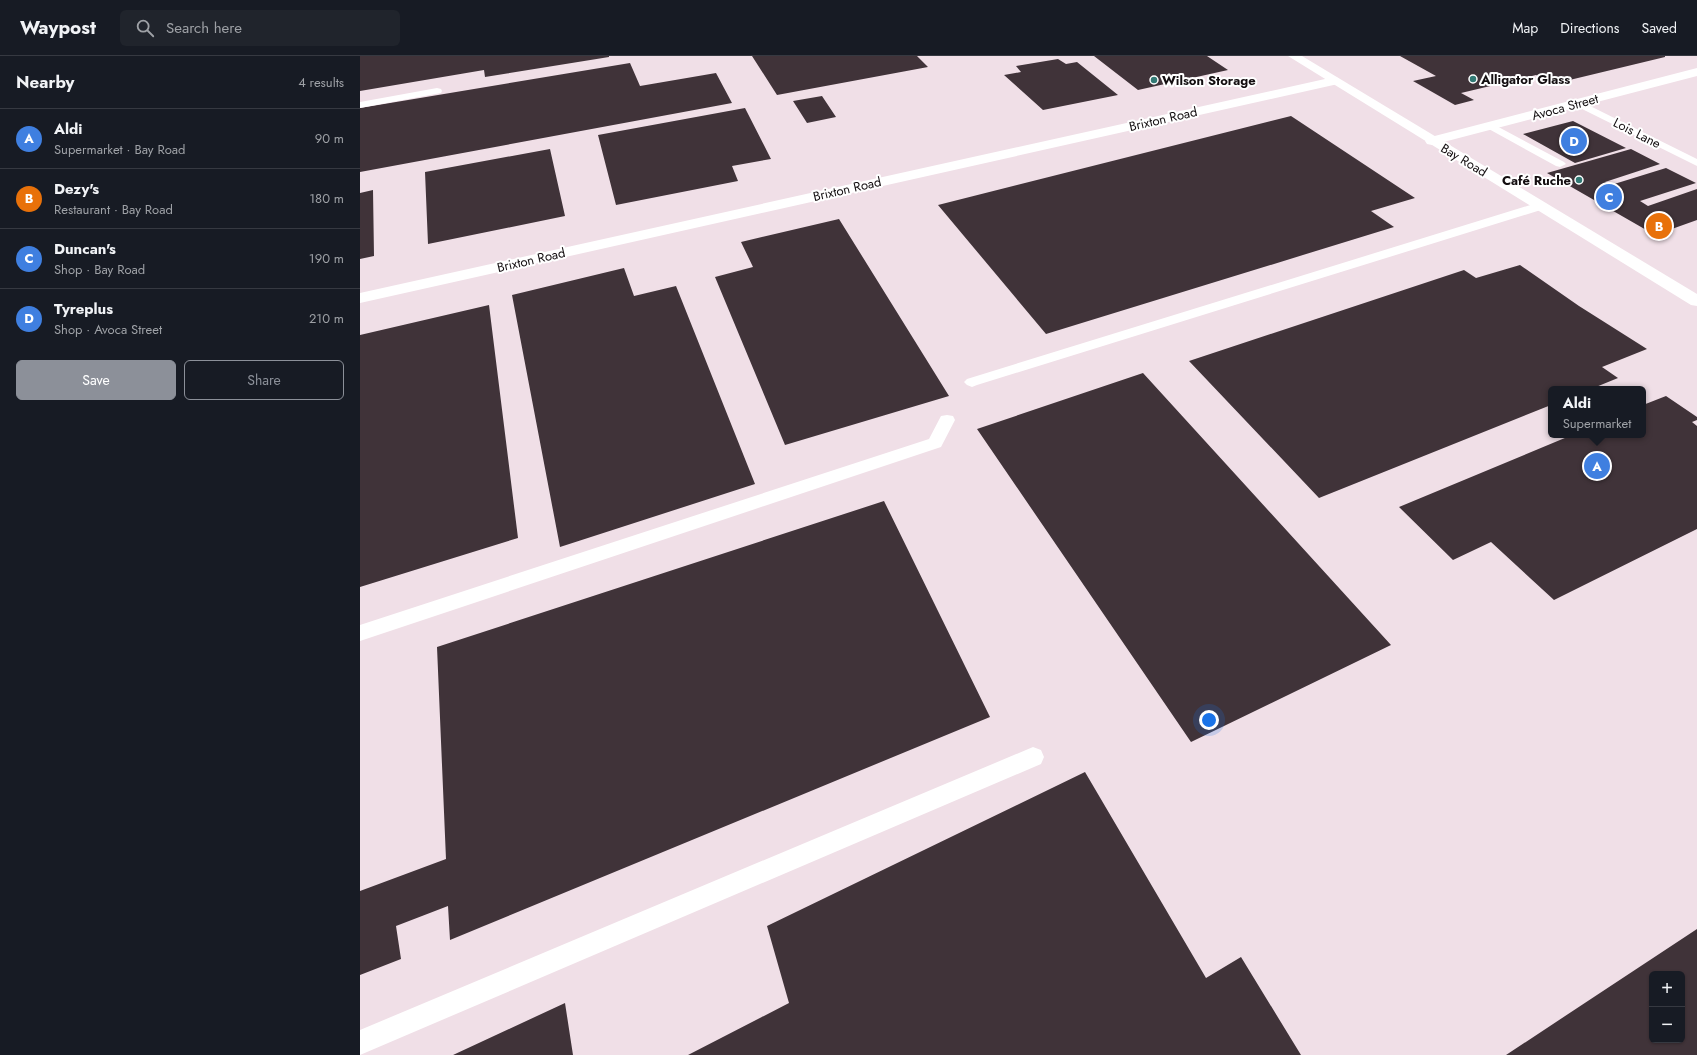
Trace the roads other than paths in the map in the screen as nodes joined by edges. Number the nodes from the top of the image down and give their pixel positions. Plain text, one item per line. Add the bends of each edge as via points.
1 (1294, 56) edge
2 (1697, 72) edge
3 (1334, 80) junction
4 (437, 92) dead end
5 (1578, 103) junction
6 (360, 105) edge
7 (1491, 126) junction
8 (1432, 141) junction
9 (1697, 163) edge
10 (1560, 164) dead end
11 (1540, 206) junction
12 (360, 298) edge
13 (1697, 301) edge
14 (972, 382) dead end
15 (947, 420) dead end
16 (360, 633) edge
17 (1033, 757) dead end
18 (360, 1043) edge

1 - 3 street, Bay Road
2 - 5 street, Avoca Street
3 - 8 street, Bay Road
3 - 12 street, Brixton Road
4 - 6 lane
5 - 7 street, Avoca Street
5 - 9 lane, Lois Lane
7 - 8 street, Avoca Street
7 - 10 lane
8 - 11 street, Bay Road
11 - 13 street, Bay Road
11 - 14 lane
15 - 16 lane via 934,443
17 - 18 lane

